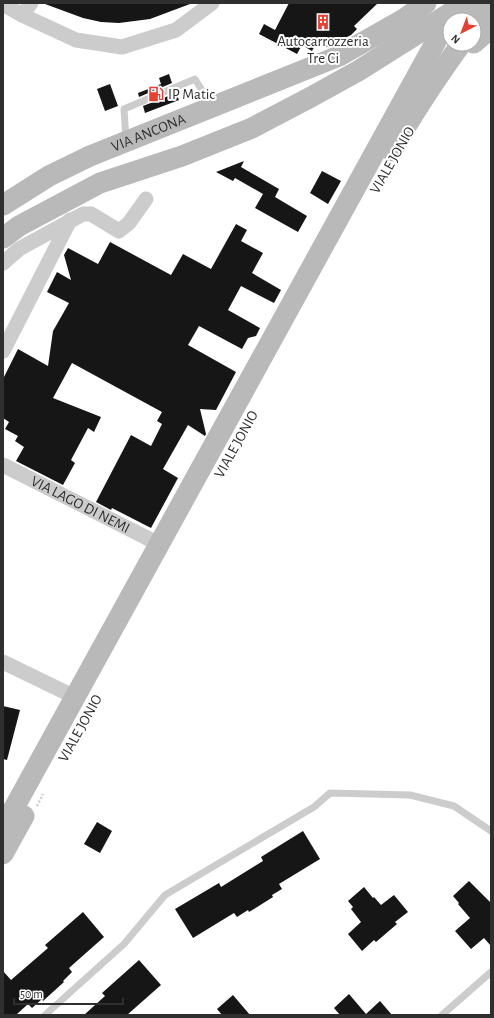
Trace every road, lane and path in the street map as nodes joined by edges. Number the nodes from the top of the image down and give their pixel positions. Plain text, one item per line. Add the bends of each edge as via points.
1 (31, 3) edge
2 (212, 3) edge
3 (426, 3) edge
4 (457, 3) edge
5 (466, 3) edge
6 (489, 3) edge
7 (3, 4) edge
8 (482, 13) edge
9 (22, 15) junction
10 (491, 28) edge
11 (482, 36) edge
12 (455, 52) edge
13 (463, 52) edge
14 (442, 71) junction
15 (212, 107) junction
16 (126, 141) junction
17 (146, 199) dead end
18 (3, 205) edge
19 (70, 220) junction
20 (3, 238) edge
21 (3, 263) edge
22 (3, 351) edge
23 (3, 465) edge
24 (159, 544) junction
25 (3, 662) edge
26 (75, 697) junction
27 (46, 789) dead end
28 (35, 809) dead end
29 (3, 828) edge
30 (491, 832) edge
31 (3, 854) edge
32 (491, 972) edge
33 (45, 1015) edge
34 (442, 1015) edge

1 - 9 street
2 - 9 street via 176,30 122,47 76,40
3 - 15 main road, VIA ANCONA via 404,19 339,56
4 - 24 main road, VIALE JONIO
5 - 20 main road, bridge via 358,71 252,128 182,156 100,183 18,226
6 - 8 main road
7 - 9 street
10 - 11 main road, VIALE JONIO
12 - 14 main road, VIALE JONIO
13 - 14 main road, VIALE JONIO
14 - 31 main road, VIALE JONIO via 402,133
15 - 16 main road, VIA ANCONA
15 - 16 lane via 195,79 124,108
16 - 18 main road, VIA ANCONA via 49,176
17 - 19 street via 120,231 91,214 83,214
19 - 21 street via 19,250
19 - 22 street
23 - 24 street, VIA LAGO DI NEMI
24 - 26 main road, VIALE JONIO
25 - 26 street
26 - 29 main road, VIALE JONIO
27 - 28 path
30 - 33 lane via 454,806 410,796 330,793 314,807 165,895 124,944
32 - 34 lane

